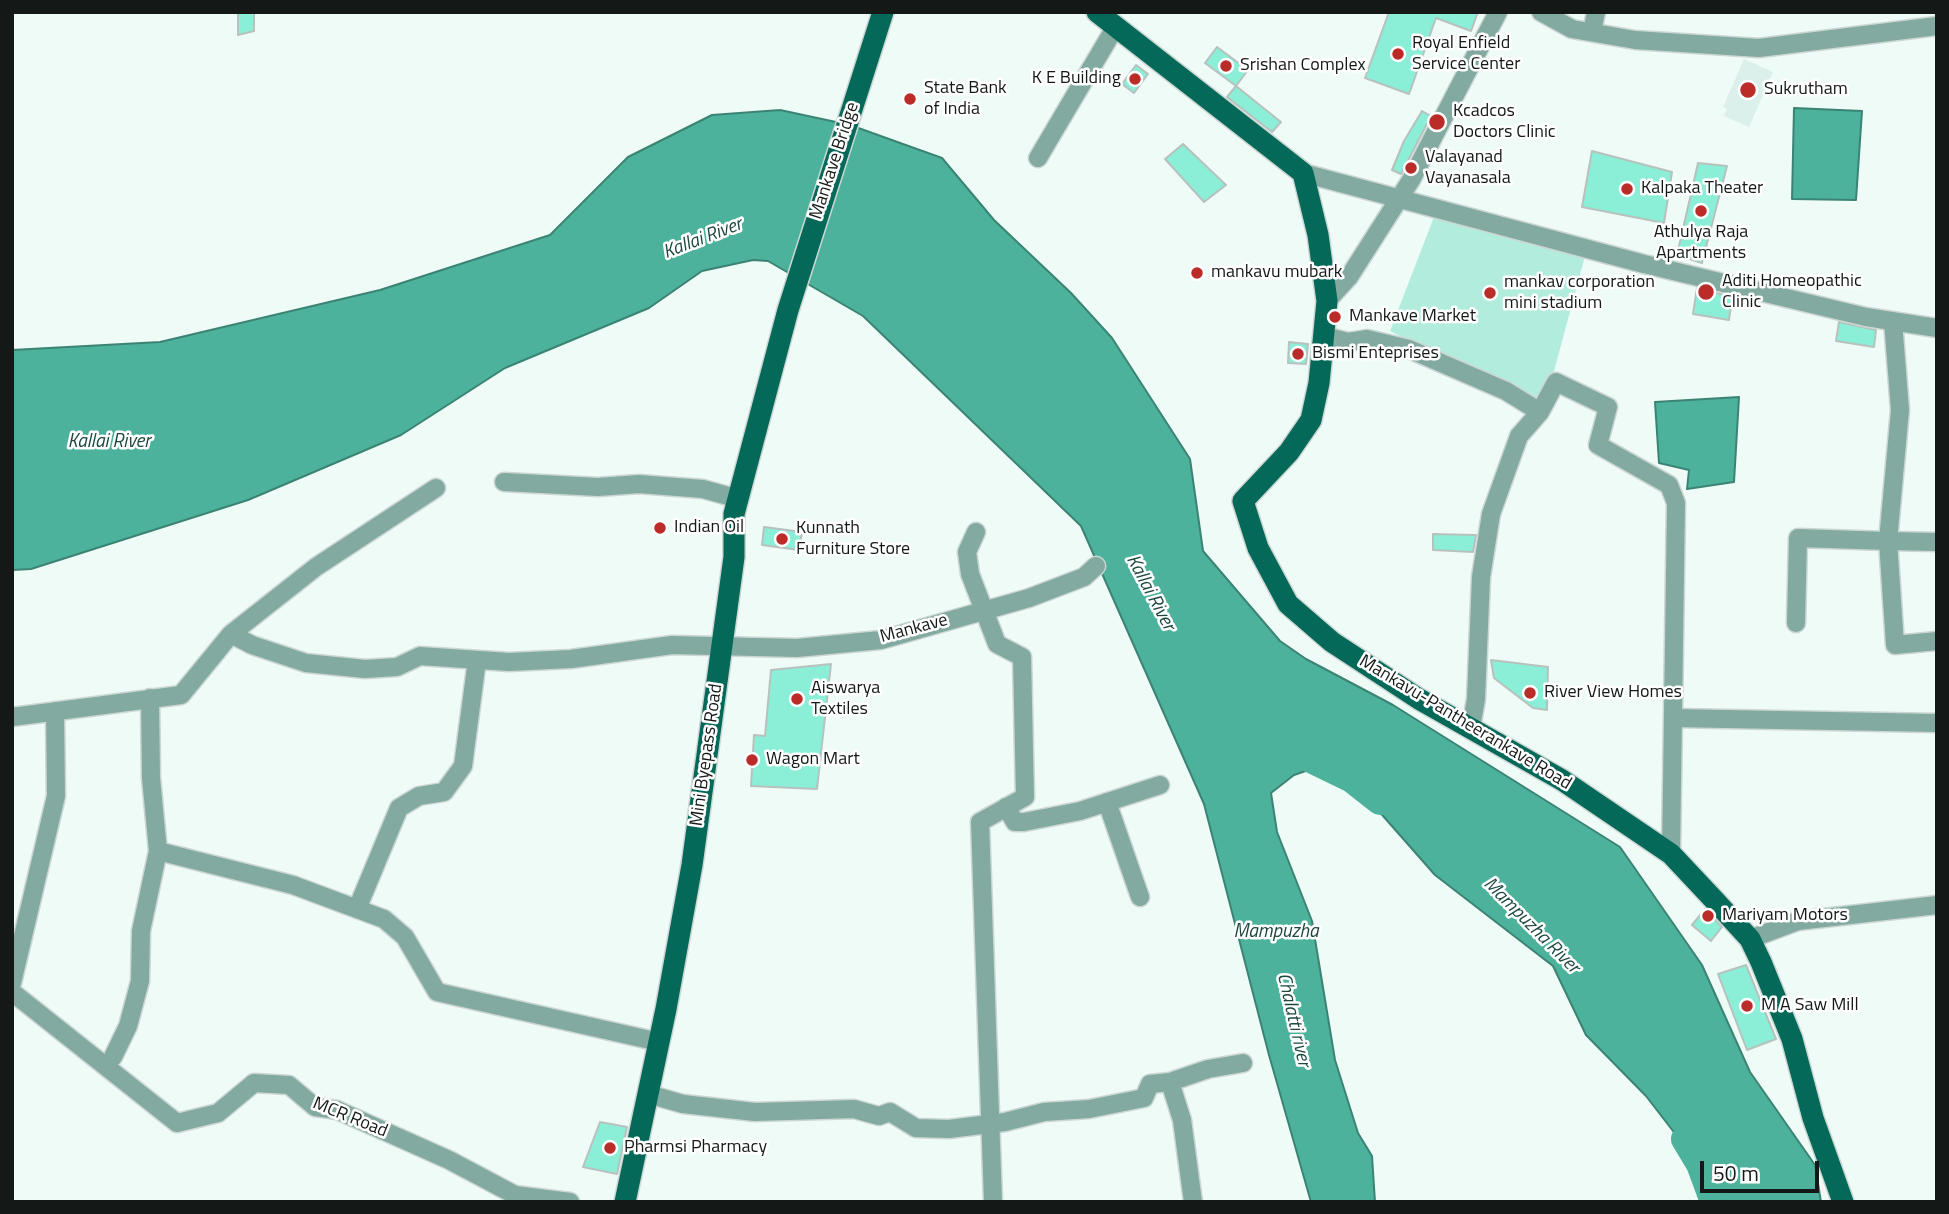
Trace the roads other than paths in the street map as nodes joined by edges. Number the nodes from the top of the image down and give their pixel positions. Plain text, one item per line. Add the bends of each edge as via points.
1 (883, 12) edge
2 (1097, 12) edge
3 (1498, 12) edge
4 (1541, 12) edge
5 (1596, 12) edge
6 (1116, 26) junction
7 (1937, 26) edge
8 (1592, 32) junction
9 (1038, 158) dead end
10 (1303, 173) junction
11 (1396, 200) junction
12 (1327, 301) junction
13 (788, 310) joint
14 (1893, 321) junction
15 (1937, 328) edge
16 (1324, 337) junction
17 (1540, 412) junction
18 (504, 482) dead end
19 (436, 488) dead end
20 (738, 499) junction
21 (976, 532) dead end
22 (1888, 541) junction
23 (1937, 542) edge
24 (1096, 566) dead end
25 (984, 609) junction
26 (1796, 623) dead end
27 (231, 634) junction
28 (1937, 642) edge
29 (722, 648) junction
30 (477, 660) junction
31 (150, 698) junction
32 (55, 711) junction
33 (12, 717) edge
34 (1673, 718) junction
35 (1937, 723) edge
36 (1471, 728) junction
37 (1160, 785) dead end
38 (1107, 802) junction
39 (1006, 807) junction
40 (158, 850) junction
41 (1671, 855) junction
42 (1140, 897) dead end
43 (1937, 905) edge
44 (357, 909) junction
45 (1750, 939) junction
46 (12, 983) edge
47 (12, 992) edge
48 (659, 1042) junction
49 (113, 1057) dead end
50 (1244, 1063) dead end
51 (1170, 1082) junction
52 (648, 1094) junction
53 (990, 1124) junction
54 (570, 1202) edge
55 (625, 1202) edge
56 (993, 1202) edge
57 (1193, 1202) edge
58 (1843, 1202) edge

1 - 13 main road, Mankave Bridge
2 - 6 main road
3 - 11 street via 1411,180
4 - 8 street via 1572,29
5 - 8 street
6 - 9 street
6 - 10 main road
7 - 8 street via 1759,48 1634,40
10 - 11 street
10 - 12 main road, Mankavu-Pantheerankave Road
11 - 12 street via 1349,276
11 - 14 street via 1644,264
12 - 16 main road, Mankavu-Pantheerankave Road
13 - 20 main road, Mini Byepass Road
14 - 15 street
14 - 22 street via 1900,410
16 - 17 street via 1348,342 1367,339 1409,349 1506,391
16 - 36 main road, Mankavu-Pantheerankave Road via 1311,420 1289,452 1243,501 1258,548 1288,604 1332,642
17 - 34 street via 1556,382 1608,407 1598,445 1669,485 1676,503
17 - 36 street via 1519,436 1491,514 1481,577
18 - 20 street via 598,487 639,484 703,489
19 - 27 street via 316,568
20 - 29 main road, Mini Byepass Road
21 - 25 street via 967,552
22 - 23 street
22 - 26 street via 1798,538
22 - 28 street via 1895,645
24 - 25 street, Mankave via 1084,577 1038,595
25 - 29 street, Mankave via 881,640 797,648
25 - 39 street via 997,644 1022,657 1025,797
27 - 30 street, Mankave via 296,660 341,667 397,667 420,656
27 - 31 street via 181,695
29 - 30 street, Mankave via 672,645 571,659
29 - 48 main road, Mini Byepass Road via 692,865
30 - 44 street via 463,766 444,792 419,796 400,808
31 - 32 street
31 - 40 street
32 - 33 street
32 - 46 street via 56,796
34 - 35 street
34 - 41 street
36 - 41 main road, Mankavu-Pantheerankave Road via 1562,780
37 - 38 street
38 - 39 street via 1024,822 1015,822
38 - 42 street
39 - 53 street via 980,822
40 - 44 street via 293,885
40 - 49 street via 141,931 140,981 128,1026
41 - 45 main road, Mankavu-Pantheerankave Road
43 - 45 street via 1798,921
44 - 48 street via 384,919 405,937 437,992
45 - 58 main road, Mankavu-Pantheerankave Road via 1791,1039
47 - 54 street, MCR Road via 177,1124 218,1113 254,1083 289,1085 315,1107 337,1110 515,1195
48 - 52 main road, Mini Byepass Road
50 - 51 street
51 - 53 street via 1150,1084 1144,1098
51 - 57 street via 1182,1119
52 - 53 street via 682,1104 755,1112 854,1109 879,1116 890,1112 916,1128
52 - 55 main road, Mini Byepass Road
53 - 56 street

